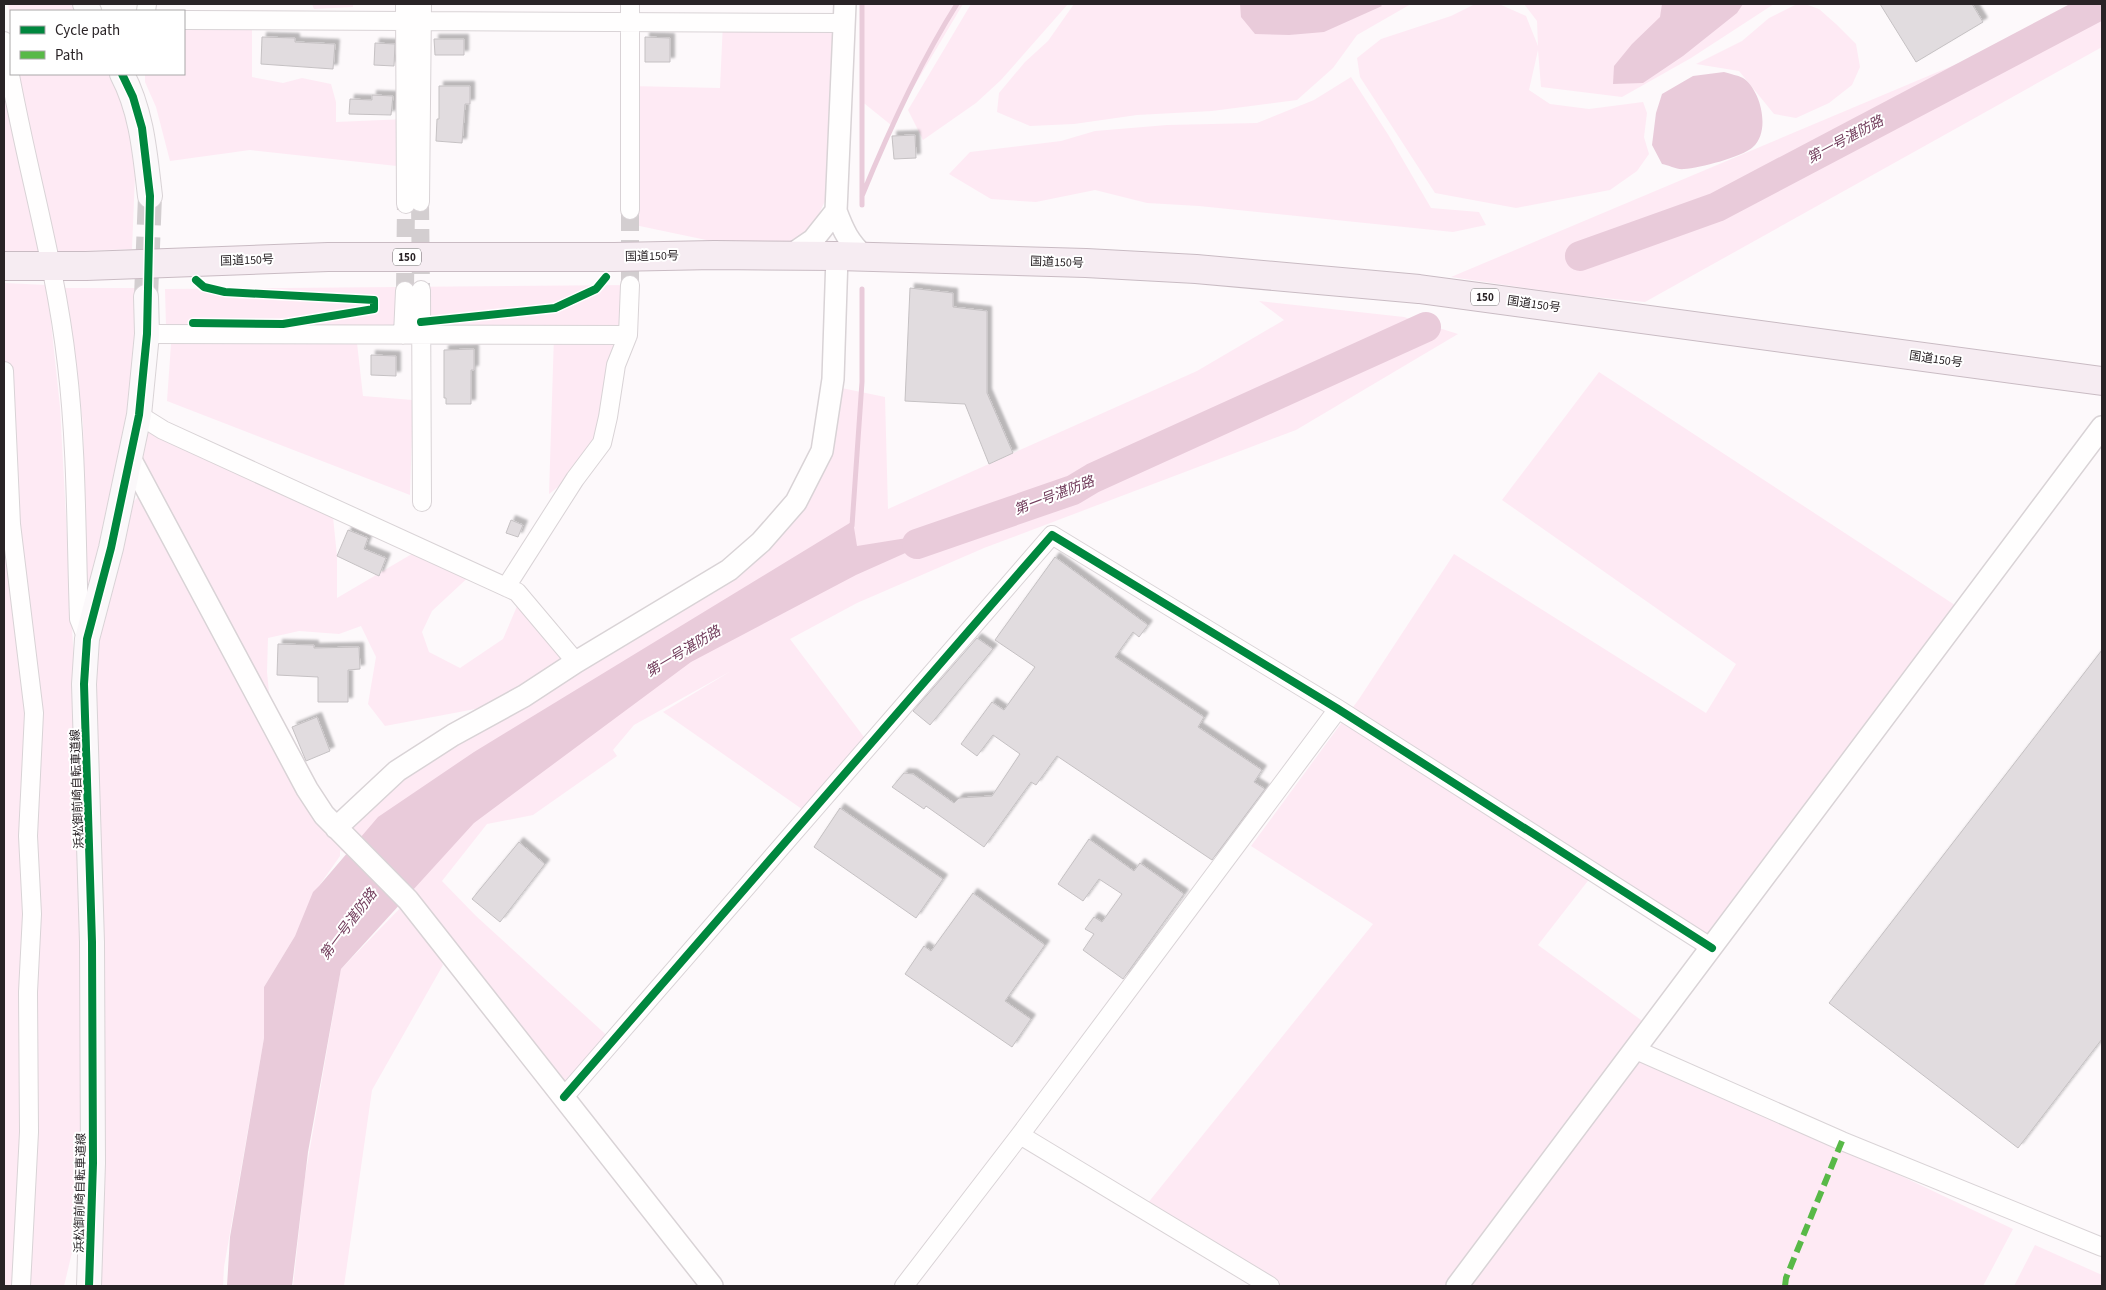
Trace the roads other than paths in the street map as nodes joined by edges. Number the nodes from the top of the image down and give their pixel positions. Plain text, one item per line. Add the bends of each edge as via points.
1 (630, 4) edge
2 (413, 12) edge
3 (845, 13) edge
4 (185, 20) edge
5 (630, 22) junction
6 (4, 41) edge
7 (127, 76) edge
8 (150, 196) tunnel mouth
9 (413, 203) tunnel mouth
10 (630, 210) tunnel mouth
11 (836, 211) junction
12 (791, 255) junction
13 (850, 256) junction
14 (13, 266) edge
15 (51, 266) junction
16 (630, 285) tunnel mouth
17 (146, 297) tunnel mouth
18 (147, 334) junction
19 (403, 335) junction
20 (421, 335) junction
21 (628, 335) junction
22 (4, 371) edge
23 (2102, 381) edge
24 (139, 415) junction
25 (2102, 427) edge
26 (131, 460) junction
27 (422, 502) dead end
28 (506, 587) junction
29 (87, 639) junction
30 (576, 662) junction
31 (1338, 709) junction
32 (336, 828) junction
33 (1712, 948) junction
34 (1636, 1050) junction
35 (564, 1097) junction
36 (1020, 1135) junction
37 (2102, 1247) edge
38 (21, 1286) edge
39 (89, 1286) edge
40 (712, 1286) edge
41 (904, 1286) edge
42 (1270, 1286) edge
43 (1457, 1286) edge

1 - 5 street
2 - 4 street
2 - 5 street
2 - 9 street
3 - 5 street
3 - 11 street
5 - 10 street
6 - 15 street
7 - 8 main road via 142,128
11 - 12 street via 813,240
11 - 13 street via 852,246
12 - 13 highway, 国道150号 / 150
12 - 15 highway, 国道150号 / 150 via 328,257
13 - 23 highway, 国道150号 / 150 via 1178,268 1419,288
13 - 30 street via 822,451 796,502 762,542 729,570
14 - 15 highway, 国道150号 / 150
15 - 29 street via 67,364 73,427 79,619
16 - 21 street
17 - 18 main road, 浜松御前崎自転車道線
18 - 19 street
18 - 24 main road, 浜松御前崎自転車道線
19 - 20 street
19 - 20 street via 413,290
20 - 21 street
20 - 27 street
21 - 28 street via 616,365 602,443 575,478
22 - 38 street via 11,524 34,713 28,836 32,914 28,992 29,1132
24 - 26 main road, 浜松御前崎自転車道線
24 - 28 street via 163,430
25 - 33 street
26 - 29 main road, 浜松御前崎自転車道線
26 - 32 street via 307,789
28 - 30 street via 518,592
29 - 39 main road, 浜松御前崎自転車道線 via 84,684 92,942 93,1153
30 - 32 street via 396,771
31 - 33 street
31 - 35 street via 1052,535
31 - 36 street
32 - 35 street via 408,900
33 - 34 street
34 - 37 street via 1842,1141
34 - 43 street
35 - 40 street
36 - 41 street
36 - 42 street

